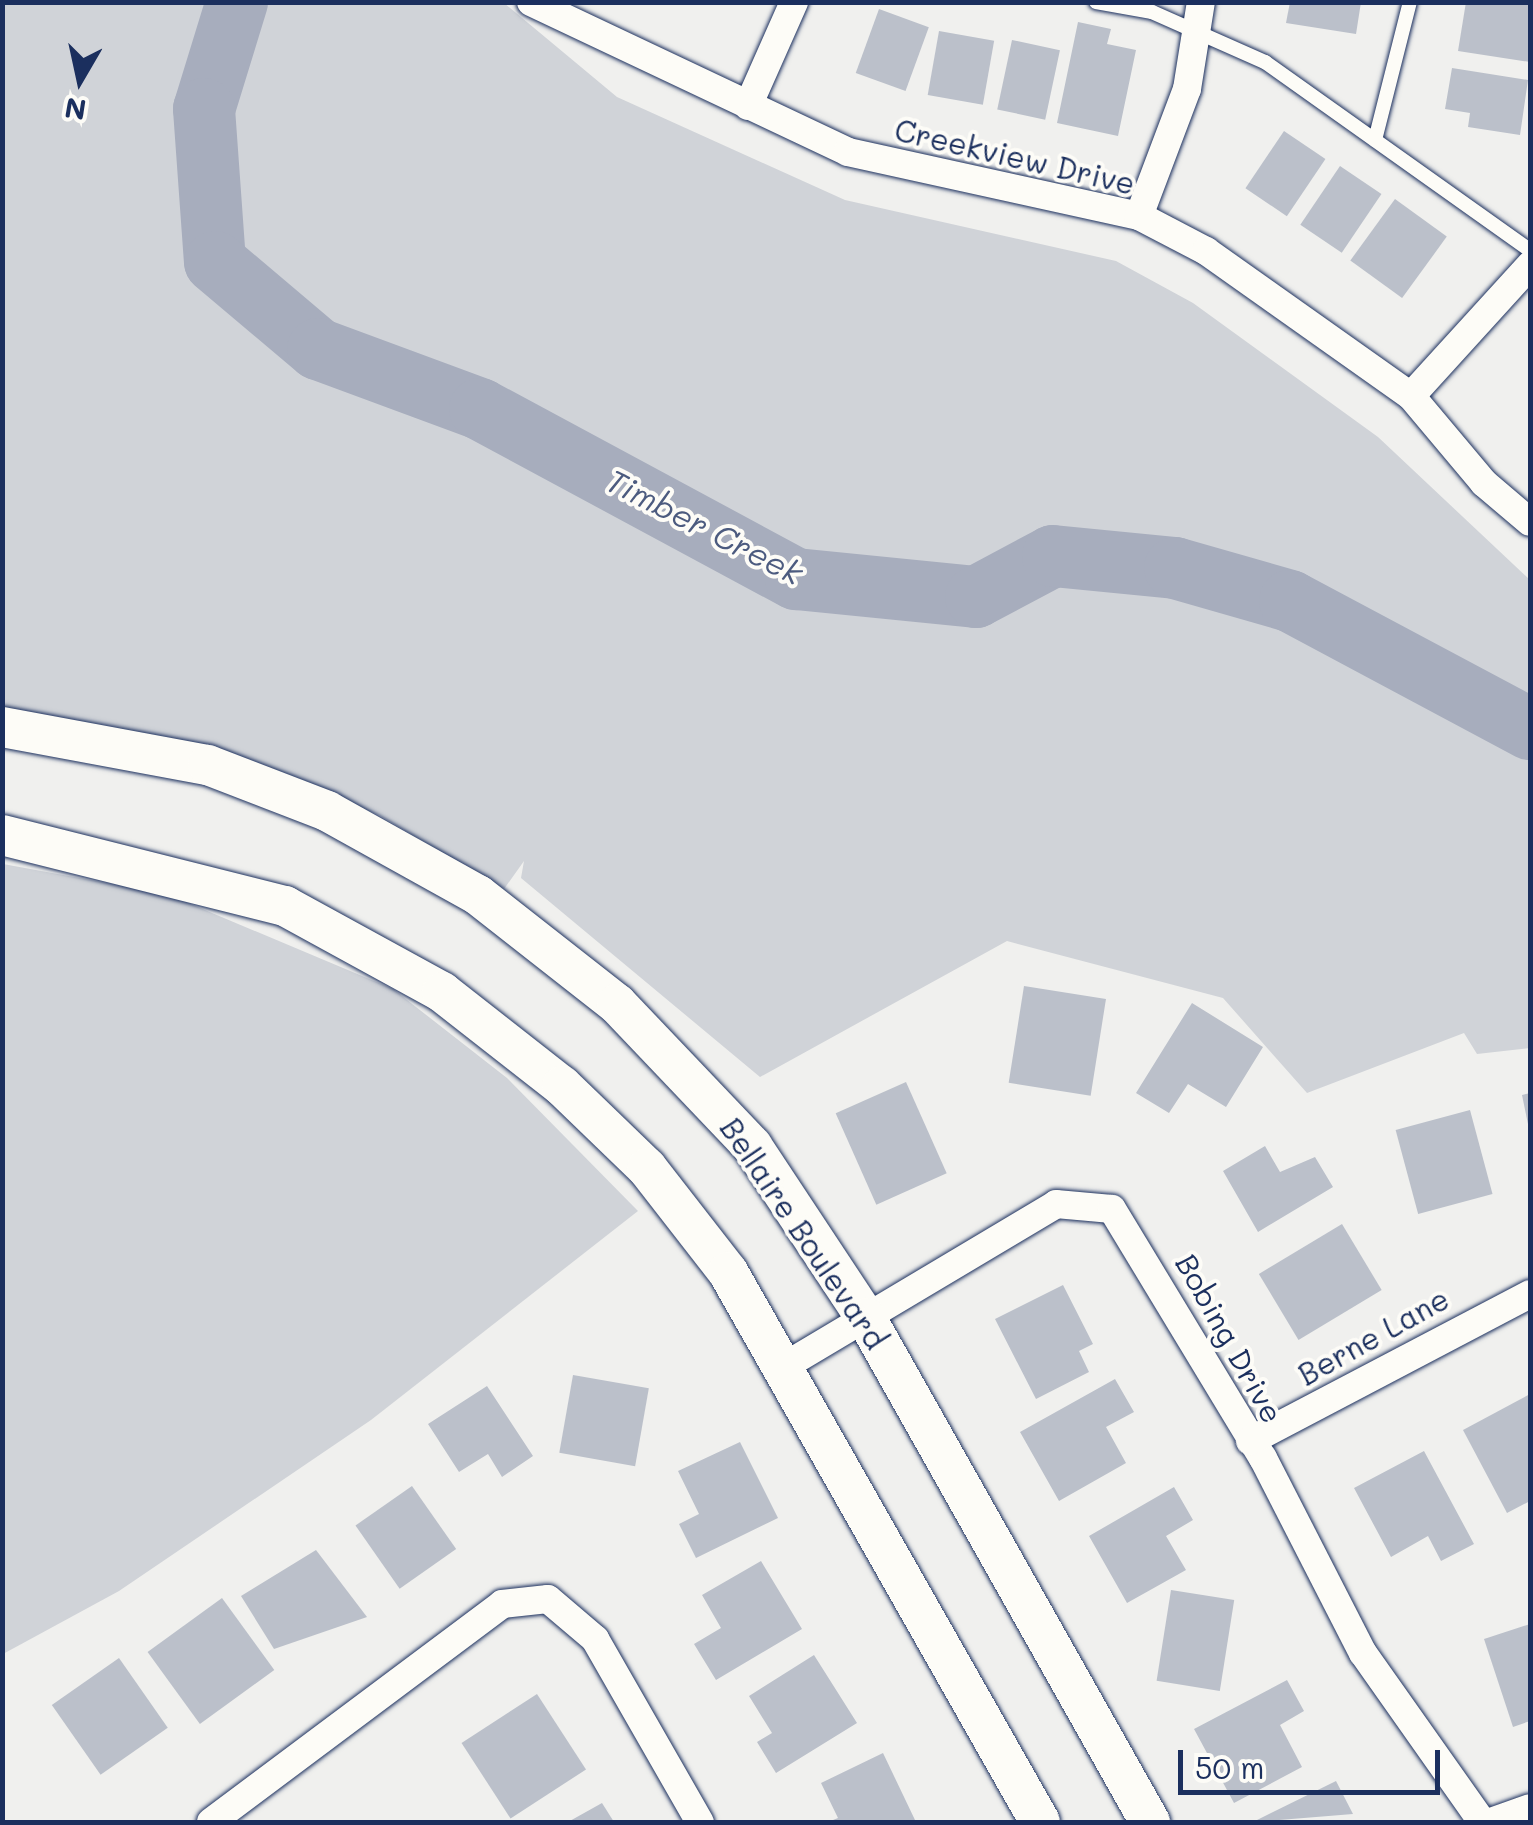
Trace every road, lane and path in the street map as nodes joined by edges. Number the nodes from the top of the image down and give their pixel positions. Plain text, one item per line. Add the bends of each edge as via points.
1 (531, 2) edge
2 (794, 2) edge
3 (1096, 2) edge
4 (1201, 2) edge
5 (1410, 2) edge
6 (1196, 32) junction
7 (748, 106) junction
8 (1375, 140) junction
9 (1139, 216) junction
10 (1530, 250) edge
11 (1530, 265) edge
12 (1411, 396) junction
13 (1530, 522) edge
14 (2, 727) edge
15 (2, 834) edge
16 (1530, 1294) edge
17 (866, 1318) junction
18 (783, 1367) junction
19 (1250, 1441) junction
20 (1530, 1808) edge
21 (211, 1822) edge
22 (700, 1822) edge
23 (1040, 1822) edge
24 (1150, 1822) edge
25 (1482, 1822) edge
26 (1491, 1822) edge

1 - 7 street, Creekview Drive
2 - 7 street
3 - 6 lane
4 - 6 street
5 - 8 lane
6 - 8 lane via 1265,62
6 - 9 street via 1187,90
7 - 9 street, Creekview Drive via 848,152
8 - 10 lane
9 - 12 street, Creekview Drive via 1206,251
11 - 12 street
12 - 13 street, Creekview Drive via 1484,483
14 - 17 main road, Bellaire Boulevard via 268,785 406,847 478,894 618,1004 723,1110
15 - 18 main road via 284,906 442,992 647,1168 728,1272
16 - 19 street, Berne Lane
17 - 18 street, Bobing Drive
17 - 19 street, Bobing Drive via 1056,1204 1094,1201 1126,1222
17 - 24 main road, Bellaire Boulevard
18 - 23 main road
19 - 25 street, Bobing Drive via 1362,1652
20 - 26 street
21 - 22 street via 502,1604 548,1599 595,1639

